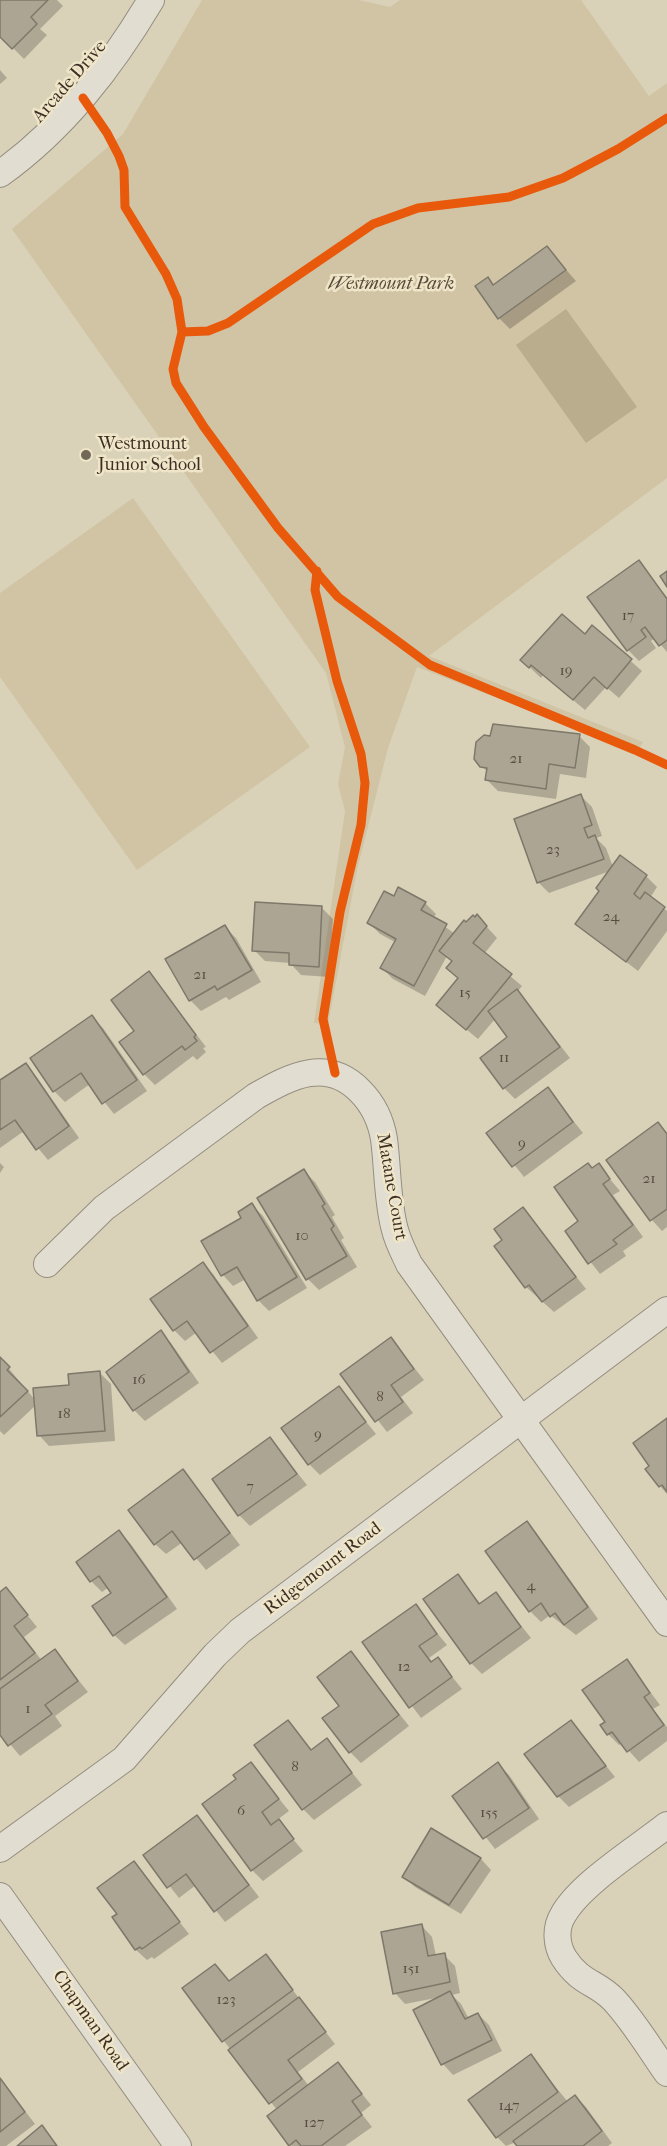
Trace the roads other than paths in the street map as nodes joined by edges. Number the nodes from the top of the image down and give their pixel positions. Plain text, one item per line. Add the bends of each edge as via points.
1 (151, 0) edge
2 (0, 174) edge
3 (47, 1264) dead end
4 (667, 1310) edge
5 (523, 1421) junction
6 (667, 1623) edge
7 (667, 1825) edge
8 (0, 1849) edge
9 (0, 1896) edge
10 (667, 2073) edge
11 (178, 2146) edge

1 - 2 street, Arcade Drive via 125,44 83,98
3 - 5 street, Matane Court via 104,1208 256,1096 297,1076 335,1073 351,1081 377,1114 394,1228 410,1264
4 - 5 street, Ridgemount Road
5 - 6 street, Matane Court
5 - 8 street, Ridgemount Road via 240,1631 124,1760
7 - 10 street via 578,1896 562,1916 557,1932 563,1956 573,1970 614,2001
9 - 11 street, Chapman Road

